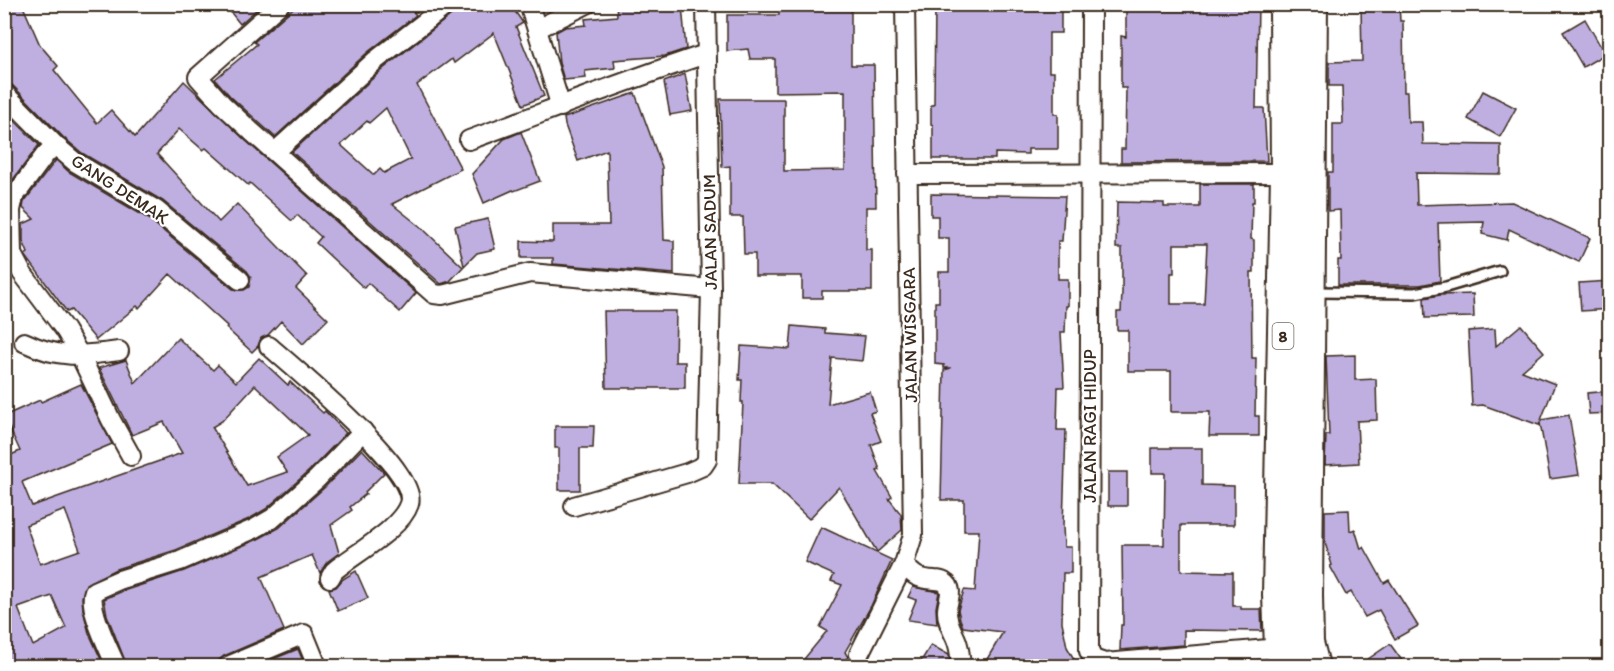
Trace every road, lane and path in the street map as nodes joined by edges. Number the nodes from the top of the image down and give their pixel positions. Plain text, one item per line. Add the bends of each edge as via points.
1 (280, 4) edge
2 (448, 4) edge
3 (529, 4) edge
4 (587, 4) edge
5 (706, 4) edge
6 (905, 4) edge
7 (1091, 4) edge
8 (1285, 4) edge
9 (1312, 4) edge
10 (537, 29) junction
11 (706, 54) junction
12 (4, 93) edge
13 (561, 107) junction
14 (469, 140) dead end
15 (56, 145) junction
16 (275, 152) junction
17 (1286, 173) junction
18 (908, 174) junction
19 (1090, 174) junction
20 (8, 246) edge
21 (1500, 271) dead end
22 (240, 280) dead end
23 (711, 289) junction
24 (1309, 292) junction
25 (24, 342) dead end
26 (269, 346) dead end
27 (119, 351) dead end
28 (81, 357) junction
29 (363, 431) junction
30 (131, 456) dead end
31 (574, 506) dead end
32 (904, 564) junction
33 (330, 578) dead end
34 (859, 654) dead end
35 (1283, 657) edge
36 (116, 666) edge
37 (228, 666) edge
38 (317, 666) edge
39 (961, 666) edge
40 (1314, 666) edge

1 - 16 street via 198,77
2 - 16 street via 376,60
3 - 10 street
4 - 10 street
5 - 11 street, JALAN SADUM
6 - 18 street, JALAN WISGARA
7 - 19 street, JALAN RAGI HIDUP
8 - 17 highway, 8
9 - 24 highway, 8
10 - 13 street
11 - 13 street
11 - 23 street, JALAN SADUM
12 - 15 street, GANG DEMAK
13 - 14 street
15 - 20 street via 14,197
15 - 22 street, GANG DEMAK via 75,162 156,210
16 - 23 street via 434,294 530,273
17 - 19 street
17 - 35 highway, 8 via 1278,595
18 - 19 street
18 - 32 street, JALAN WISGARA via 913,535
19 - 35 street, JALAN RAGI HIDUP via 1089,651 1093,658 1105,663
20 - 28 street via 22,273
21 - 24 lane via 1415,292
23 - 31 street, JALAN SADUM via 704,466
24 - 40 highway, 8 via 1306,595 1308,643
25 - 28 street via 41,350
26 - 29 street
27 - 28 street
28 - 30 street
29 - 33 street via 399,475 408,489 410,502 388,530 344,562
29 - 36 street via 294,501 254,530 94,591 94,612
32 - 34 street, JALAN WISGARA
32 - 39 street via 919,579 940,580 949,587 947,618
37 - 38 street via 304,634

